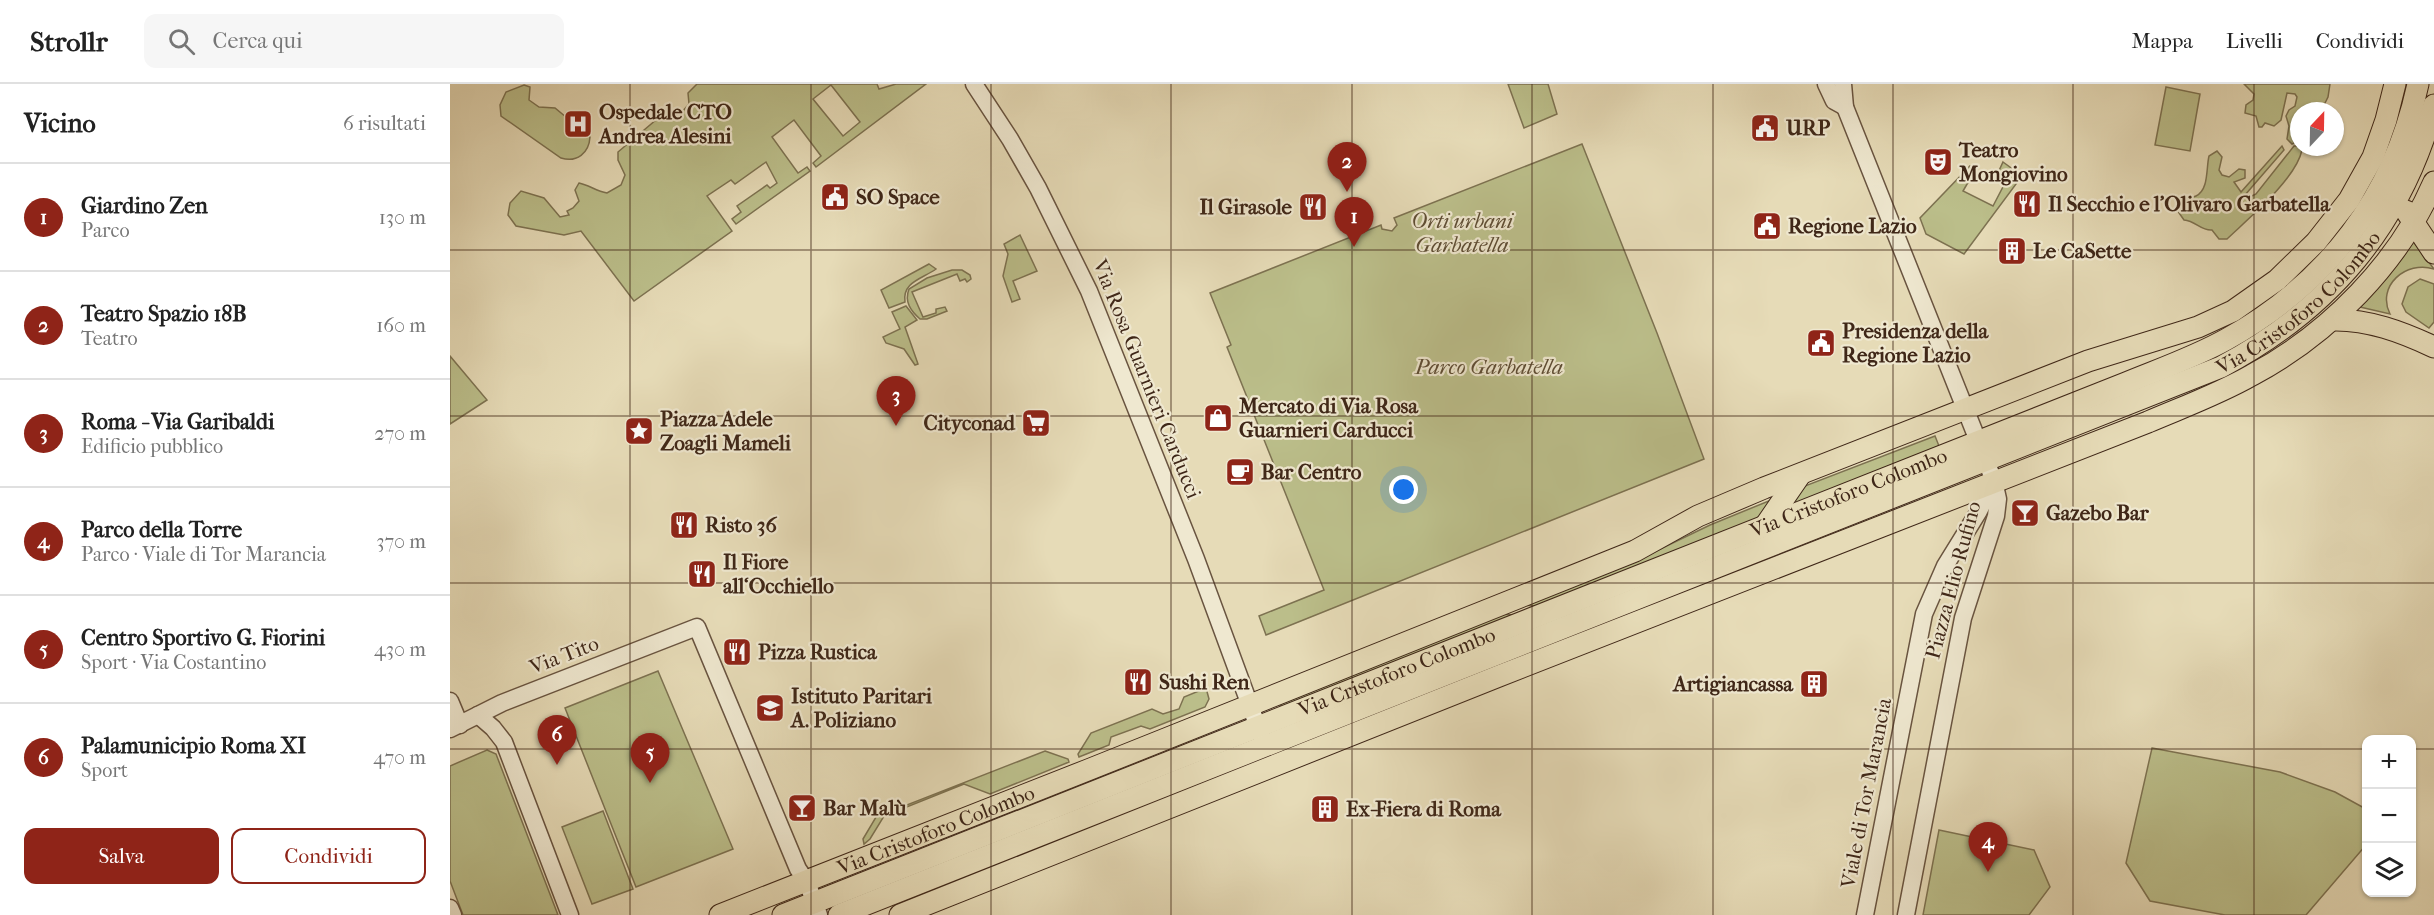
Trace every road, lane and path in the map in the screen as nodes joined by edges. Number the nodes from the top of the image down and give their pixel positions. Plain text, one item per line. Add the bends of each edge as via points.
1 (974, 84) edge
2 (1826, 84) edge
3 (1843, 84) edge
4 (2395, 84) edge
5 (2418, 84) edge
6 (2434, 105) edge
7 (1845, 107) junction
8 (2434, 182) edge
9 (2354, 193) junction
10 (2387, 198) junction
11 (2414, 220) junction
12 (2434, 253) edge
13 (2332, 320) junction
14 (2434, 347) edge
15 (2098, 358) junction
16 (2276, 362) junction
17 (2221, 367) junction
18 (2148, 374) junction
19 (2151, 396) junction
20 (1965, 410) junction
21 (2120, 432) junction
22 (1981, 451) junction
23 (1800, 475) junction
24 (1994, 481) junction
25 (1765, 526) junction
26 (1703, 572) junction
27 (1752, 576) junction
28 (1494, 608) junction
29 (1542, 614) junction
30 (1594, 616) junction
31 (1645, 618) junction
32 (1910, 680) joint
33 (450, 701) edge
34 (1251, 705) junction
35 (478, 715) junction
36 (455, 727) edge
37 (1261, 736) junction
38 (1161, 740) junction
39 (1259, 771) junction
40 (1132, 777) junction
41 (986, 809) junction
42 (1013, 824) junction
43 (807, 882) junction
44 (915, 885) junction
45 (959, 891) junction
46 (450, 908) edge
47 (817, 909) edge
48 (453, 915) edge
49 (570, 915) edge
50 (720, 915) edge
51 (783, 915) edge
52 (839, 915) edge
53 (900, 915) edge
54 (1865, 915) edge
55 (1905, 915) edge

1 - 34 street, Via Rosa Guarnieri Carducci via 1038,188 1089,291
2 - 7 street via 1834,101
3 - 7 street
4 - 9 main road, Via Cristoforo Colombo via 2380,138
5 - 10 main road, Via Cristoforo Colombo
6 - 10 main road, Via Cristoforo Colombo via 2419,152
7 - 20 street
8 - 11 main road, Via Cristoforo Colombo
9 - 10 main road via 2368,192
9 - 15 main road, Via Cristoforo Colombo via 2316,242 2248,302 2211,322
10 - 11 main road
10 - 17 main road, Via Cristoforo Colombo via 2382,226 2323,296 2279,333
10 - 18 main road, Via Cristoforo Colombo via 2274,309 2225,340
11 - 12 main road
11 - 13 main road, Via Cristoforo Colombo via 2382,266
13 - 14 main road via 2383,327
13 - 16 main road, Via Cristoforo Colombo
15 - 18 main road
15 - 20 main road, Via Cristoforo Colombo
16 - 17 main road
16 - 21 main road, Via Cristoforo Colombo via 2219,392
17 - 19 main road, Via Cristoforo Colombo
18 - 22 main road, Via Cristoforo Colombo
19 - 21 main road
19 - 22 main road, Via Cristoforo Colombo
20 - 22 street
20 - 23 main road, Via Cristoforo Colombo
21 - 24 main road, Via Cristoforo Colombo
22 - 24 street
22 - 25 main road, Via Cristoforo Colombo
22 - 26 main road, Via Cristoforo Colombo
23 - 25 main road
23 - 28 main road, Via Cristoforo Colombo via 1698,516 1635,551
24 - 27 main road, Via Cristoforo Colombo
24 - 32 street, Piazza Elio Rufino via 1949,558 1924,614
24 - 55 street, Piazza Elio Rufino via 1997,512 1963,618
25 - 29 main road, Via Cristoforo Colombo
26 - 27 main road
26 - 30 main road, Via Cristoforo Colombo
27 - 31 main road, Via Cristoforo Colombo
28 - 29 main road
28 - 34 main road, Via Cristoforo Colombo
29 - 37 main road, Via Cristoforo Colombo
30 - 31 main road
30 - 37 main road, Via Cristoforo Colombo
31 - 39 main road, Via Cristoforo Colombo
32 - 54 street, Viale di Tor Marancia
33 - 36 street
34 - 37 street, Via Rosa Guarnieri Carducci
34 - 38 main road, Via Cristoforo Colombo
35 - 36 street, Via Tito
35 - 43 street, Via Tito via 696,627 798,869
35 - 49 street via 504,742
37 - 39 street
37 - 40 main road, Via Cristoforo Colombo
37 - 44 main road, Via Cristoforo Colombo
38 - 40 main road
38 - 41 main road, Via Cristoforo Colombo
39 - 45 main road, Via Cristoforo Colombo
40 - 42 main road, Via Cristoforo Colombo
41 - 42 main road
41 - 43 main road, Via Cristoforo Colombo
42 - 47 main road, Via Cristoforo Colombo
43 - 47 street
43 - 50 main road, Via Cristoforo Colombo
44 - 45 main road
44 - 52 main road, Via Cristoforo Colombo
45 - 53 main road, Via Cristoforo Colombo
46 - 48 street
47 - 51 main road, Via Cristoforo Colombo

